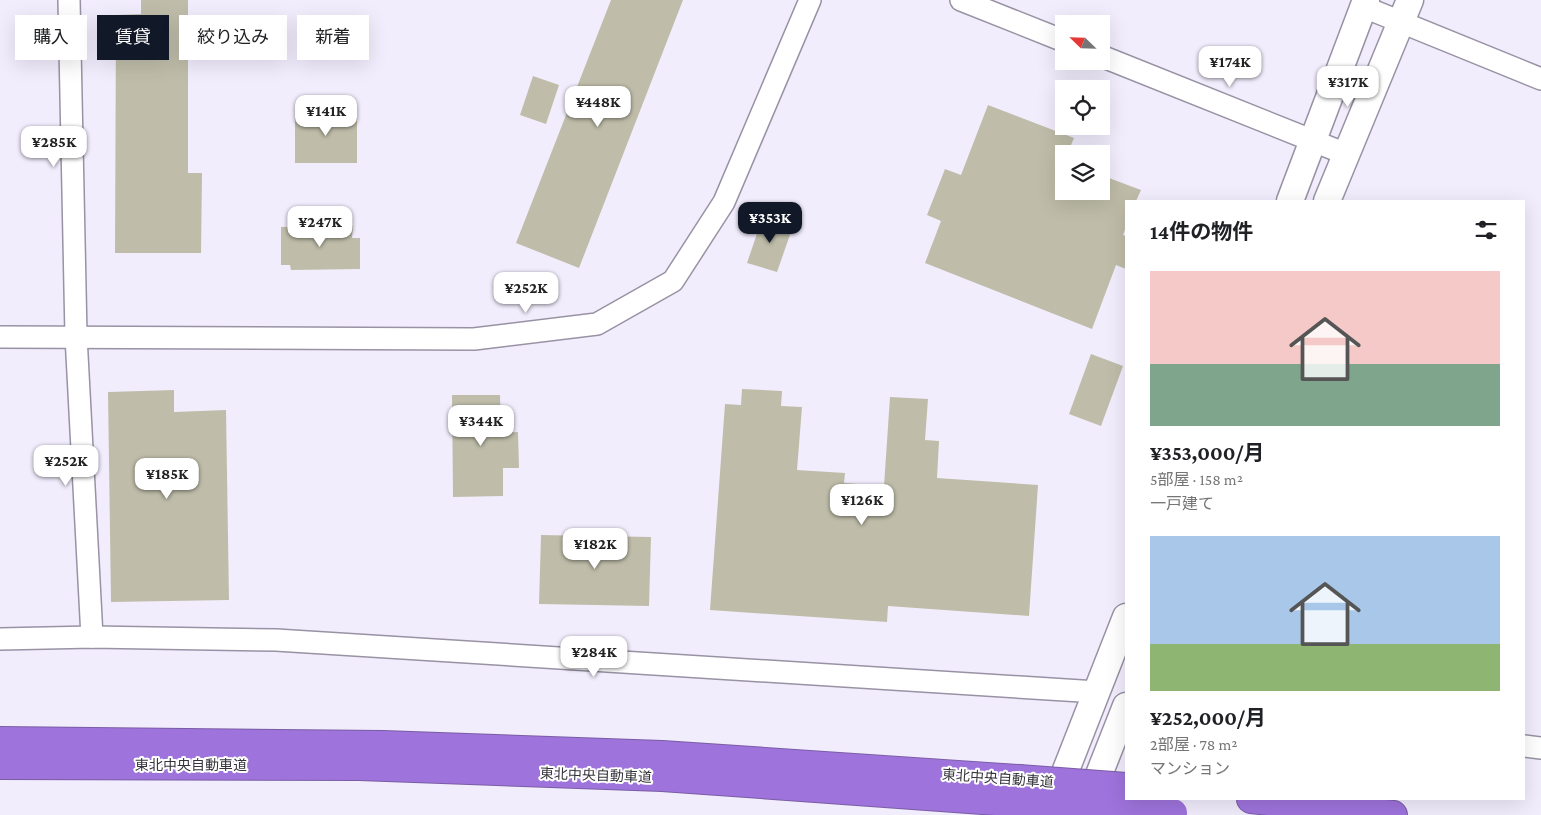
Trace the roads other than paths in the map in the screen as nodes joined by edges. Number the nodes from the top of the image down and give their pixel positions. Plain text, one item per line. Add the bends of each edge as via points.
1 (69, 0) edge
2 (810, 0) edge
3 (961, 0) edge
4 (1365, 3) edge
5 (1405, 12) edge
6 (1055, 37) edge
7 (1110, 60) edge
8 (1541, 79) edge
9 (1313, 141) junction
10 (1346, 154) junction
11 (1290, 200) edge
12 (1327, 200) edge
13 (76, 336) junction
14 (0, 337) edge
15 (1125, 622) edge
16 (92, 637) junction
17 (0, 639) edge
18 (1118, 660) edge
19 (1096, 692) junction
20 (1125, 709) edge
21 (0, 741) edge
22 (1525, 746) edge
23 (1541, 748) edge
24 (0, 765) edge
25 (1125, 787) edge
26 (1014, 791) junction
27 (1260, 800) edge
28 (1182, 814) edge
29 (1048, 815) edge
30 (1083, 815) edge
31 (1393, 815) edge

1 - 13 street
2 - 13 street via 719,210 673,281 598,324 474,339
3 - 6 street
4 - 5 street
4 - 9 street
5 - 8 street
5 - 10 street
7 - 9 street
9 - 10 street
9 - 11 street
10 - 12 street
13 - 14 street
13 - 16 street
15 - 18 street
16 - 17 street
16 - 19 street via 276,640
18 - 19 street
19 - 29 street
20 - 30 street
21 - 26 highway, 東北中央自動車道 via 383,745 662,755
22 - 23 street
24 - 26 highway, 東北中央自動車道 via 359,766
25 - 26 highway, 東北中央自動車道, bridge
26 - 28 highway, 東北中央自動車道, bridge
27 - 31 highway

